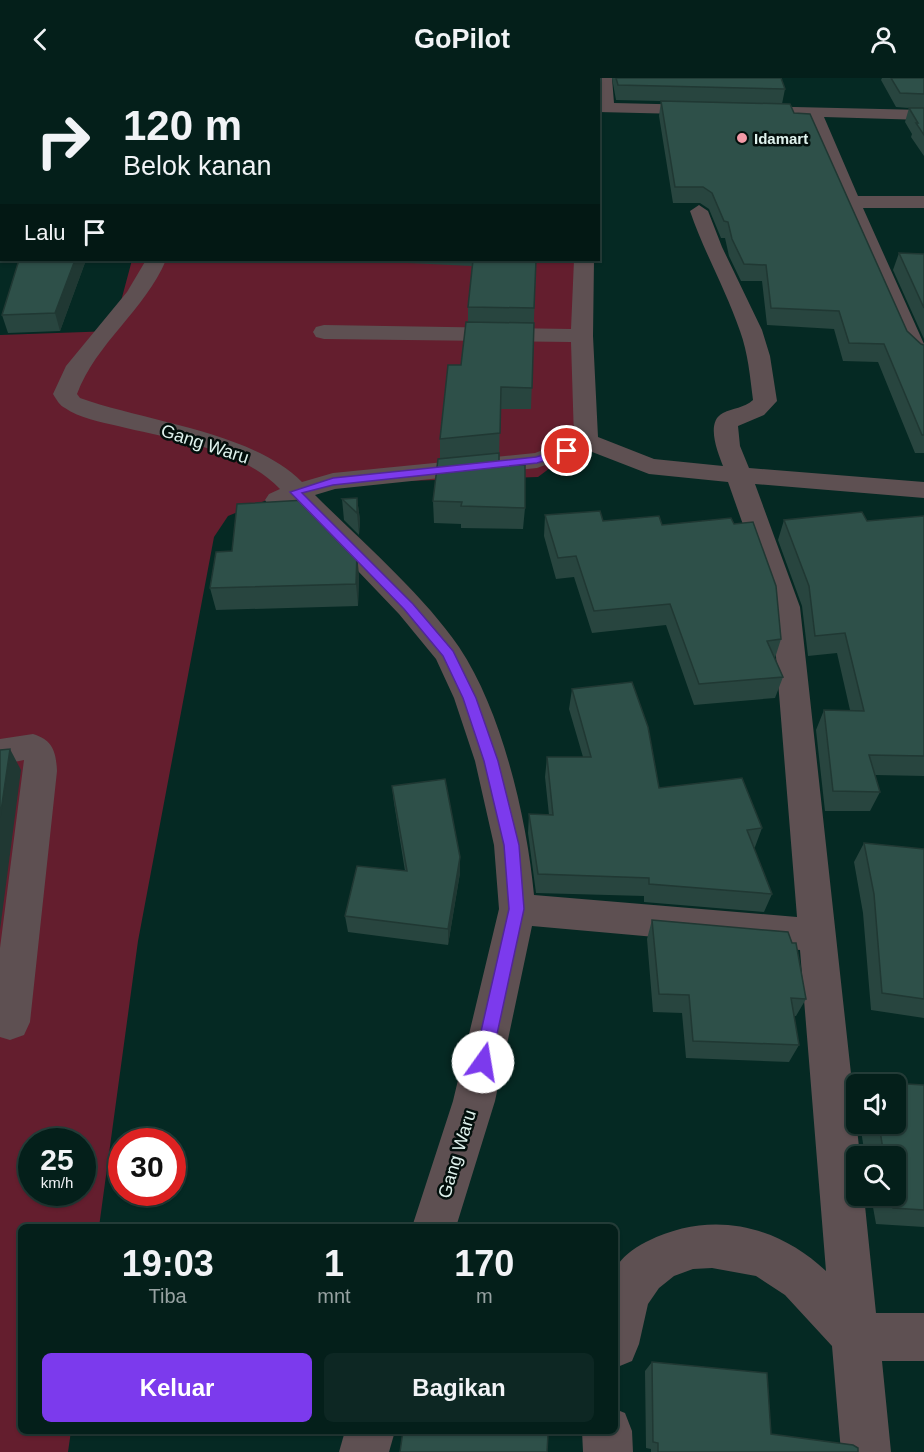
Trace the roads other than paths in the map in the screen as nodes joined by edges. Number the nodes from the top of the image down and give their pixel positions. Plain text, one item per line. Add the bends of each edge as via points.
1 (604, 78) edge
2 (602, 107) edge
3 (813, 112) junction
4 (924, 115) edge
5 (853, 202) junction
6 (924, 202) edge
7 (699, 211) dead end
8 (155, 261) edge
9 (584, 261) edge
10 (324, 332) dead end
11 (582, 336) junction
12 (924, 355) edge
13 (586, 441) junction
14 (738, 474) junction
15 (924, 490) edge
16 (295, 492) junction
17 (260, 508) edge
18 (0, 752) edge
19 (517, 909) junction
20 (817, 935) junction
21 (10, 1022) dead end
22 (435, 1224) edge
23 (618, 1327) edge
24 (856, 1336) junction
25 (924, 1337) edge
26 (368, 1434) edge
27 (607, 1434) edge
28 (364, 1452) edge
29 (608, 1452) edge
30 (866, 1452) edge

1 - 2 street
2 - 3 street
3 - 4 street
3 - 5 street
5 - 6 street
5 - 12 street via 914,347
7 - 14 street via 759,356 765,401 756,410 729,419 726,426
8 - 16 street, Gang Waru via 136,295 74,370 65,394 72,403 100,414 245,454 281,475
9 - 11 street
10 - 11 street
11 - 13 street
13 - 14 street via 649,466
13 - 16 street via 537,460 333,482
14 - 15 street
14 - 20 street via 786,607
16 - 17 street
16 - 19 street, Gang Waru via 409,607 448,654 470,698 491,761 512,845
18 - 21 street via 33,746 40,754
19 - 20 street
19 - 22 street, Gang Waru via 474,1101
20 - 24 street
23 - 24 street via 621,1310 643,1272 677,1249 719,1245 749,1249 786,1266
24 - 25 street
24 - 30 street
26 - 28 street
27 - 29 street

